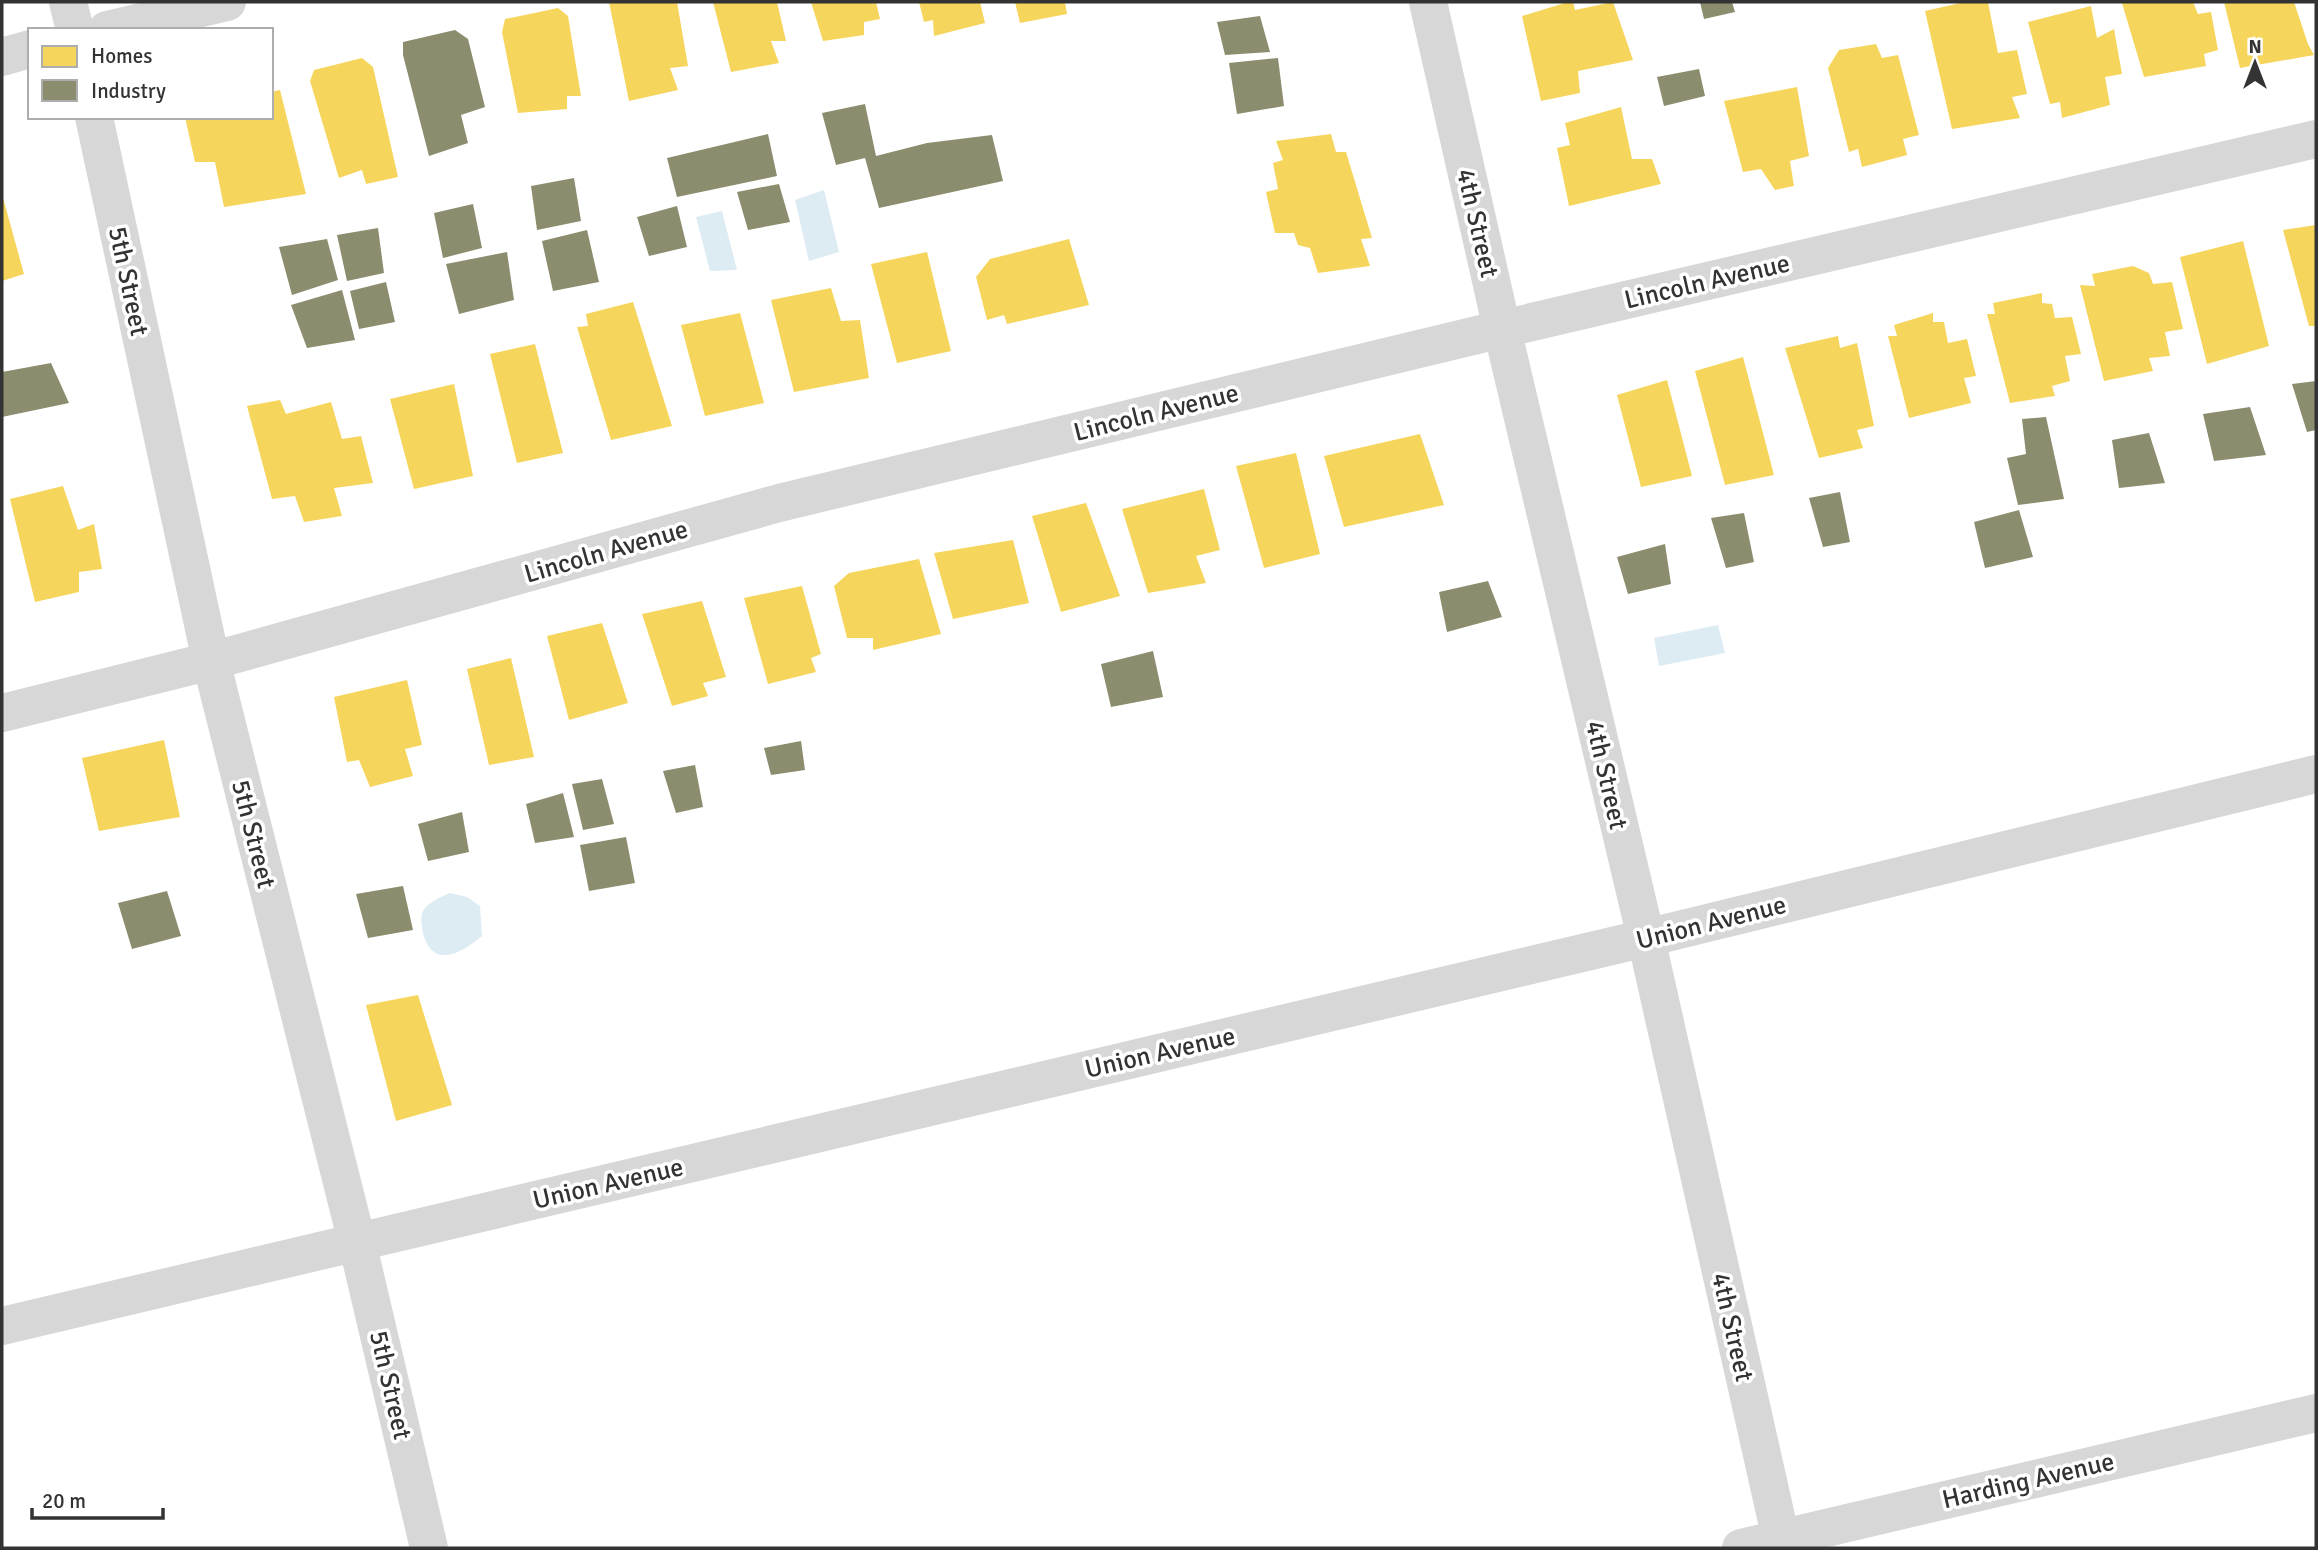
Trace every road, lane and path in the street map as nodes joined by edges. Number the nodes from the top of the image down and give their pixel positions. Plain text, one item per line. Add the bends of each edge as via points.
1 (68, 2) edge
2 (227, 2) edge
3 (1429, 2) edge
4 (74, 28) edge
5 (116, 28) edge
6 (28, 50) edge
7 (2, 57) edge
8 (94, 119) edge
9 (2316, 139) edge
10 (1502, 329) junction
11 (211, 661) junction
12 (2, 713) edge
13 (2316, 774) edge
14 (1646, 938) junction
15 (357, 1242) junction
16 (2, 1326) edge
17 (2316, 1413) edge
18 (1782, 1543) edge
19 (429, 1548) edge
20 (1741, 1548) edge

1 - 4 street
2 - 5 street
3 - 10 street, 4th Street
6 - 7 street
8 - 11 street, 5th Street
9 - 10 street, Lincoln Avenue
10 - 11 street, Lincoln Avenue via 779,503
10 - 14 street, 4th Street
11 - 12 street, Lincoln Avenue
11 - 15 street, 5th Street
13 - 14 street, Union Avenue
14 - 15 street, Union Avenue
14 - 18 street, 4th Street
15 - 16 street, Union Avenue
15 - 19 street, 5th Street
17 - 18 street, Harding Avenue
18 - 20 street, Harding Avenue

